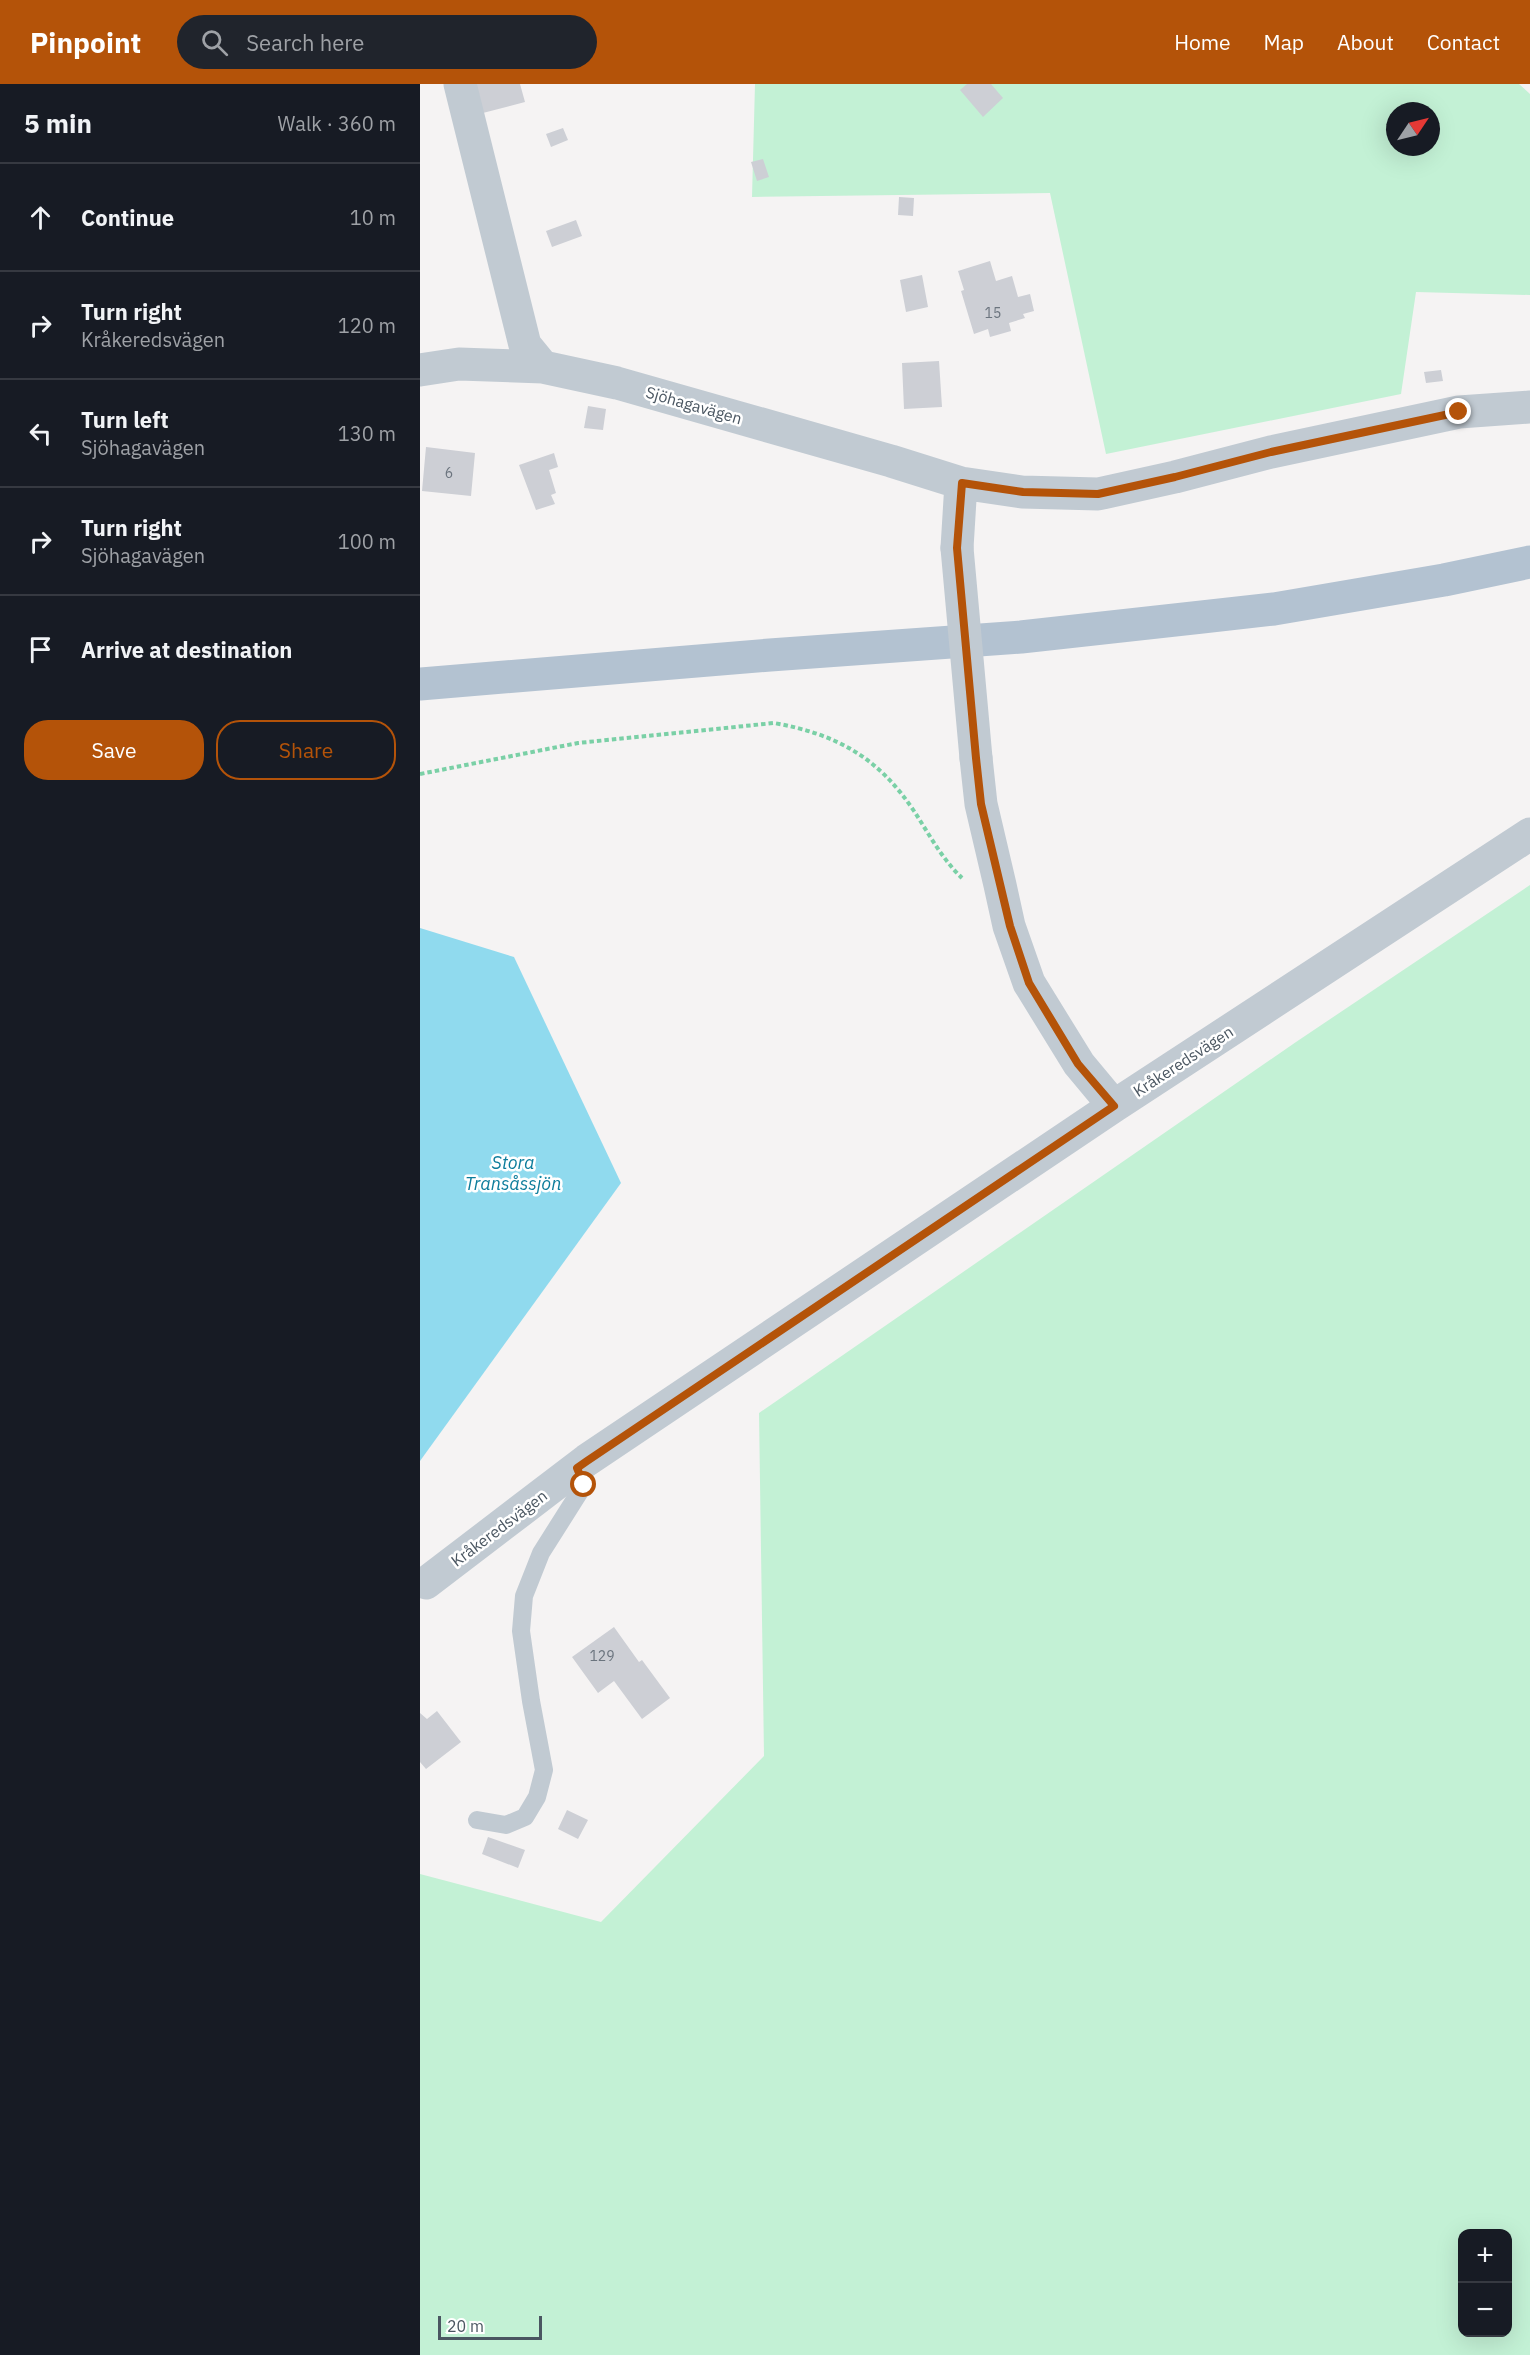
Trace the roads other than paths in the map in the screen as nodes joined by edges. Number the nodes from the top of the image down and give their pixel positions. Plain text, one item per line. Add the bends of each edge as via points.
1 (460, 84) edge
2 (543, 367) junction
3 (420, 370) edge
4 (1530, 407) edge
5 (962, 483) junction
6 (1530, 562) edge
7 (420, 684) edge
8 (1530, 834) edge
9 (1114, 1106) junction
10 (577, 1468) junction
11 (426, 1583) dead end
12 (477, 1820) dead end

1 - 2 street via 525,345
2 - 3 street, Sjöhagavägen via 459,364
2 - 5 street, Sjöhagavägen via 616,383
4 - 5 street, Sjöhagavägen via 1459,412 1098,494 1023,492
5 - 9 street, bridge via 957,548 976,758 981,804 1010,926 1029,983 1078,1064
6 - 7 main road via 1274,609 1191,619 1021,637
8 - 9 street, Kråkeredsvägen
9 - 10 street, Kråkeredsvägen
10 - 11 street, Kråkeredsvägen
10 - 12 lane via 584,1485 541,1553 524,1596 521,1631 544,1770 537,1797 525,1817 506,1825

